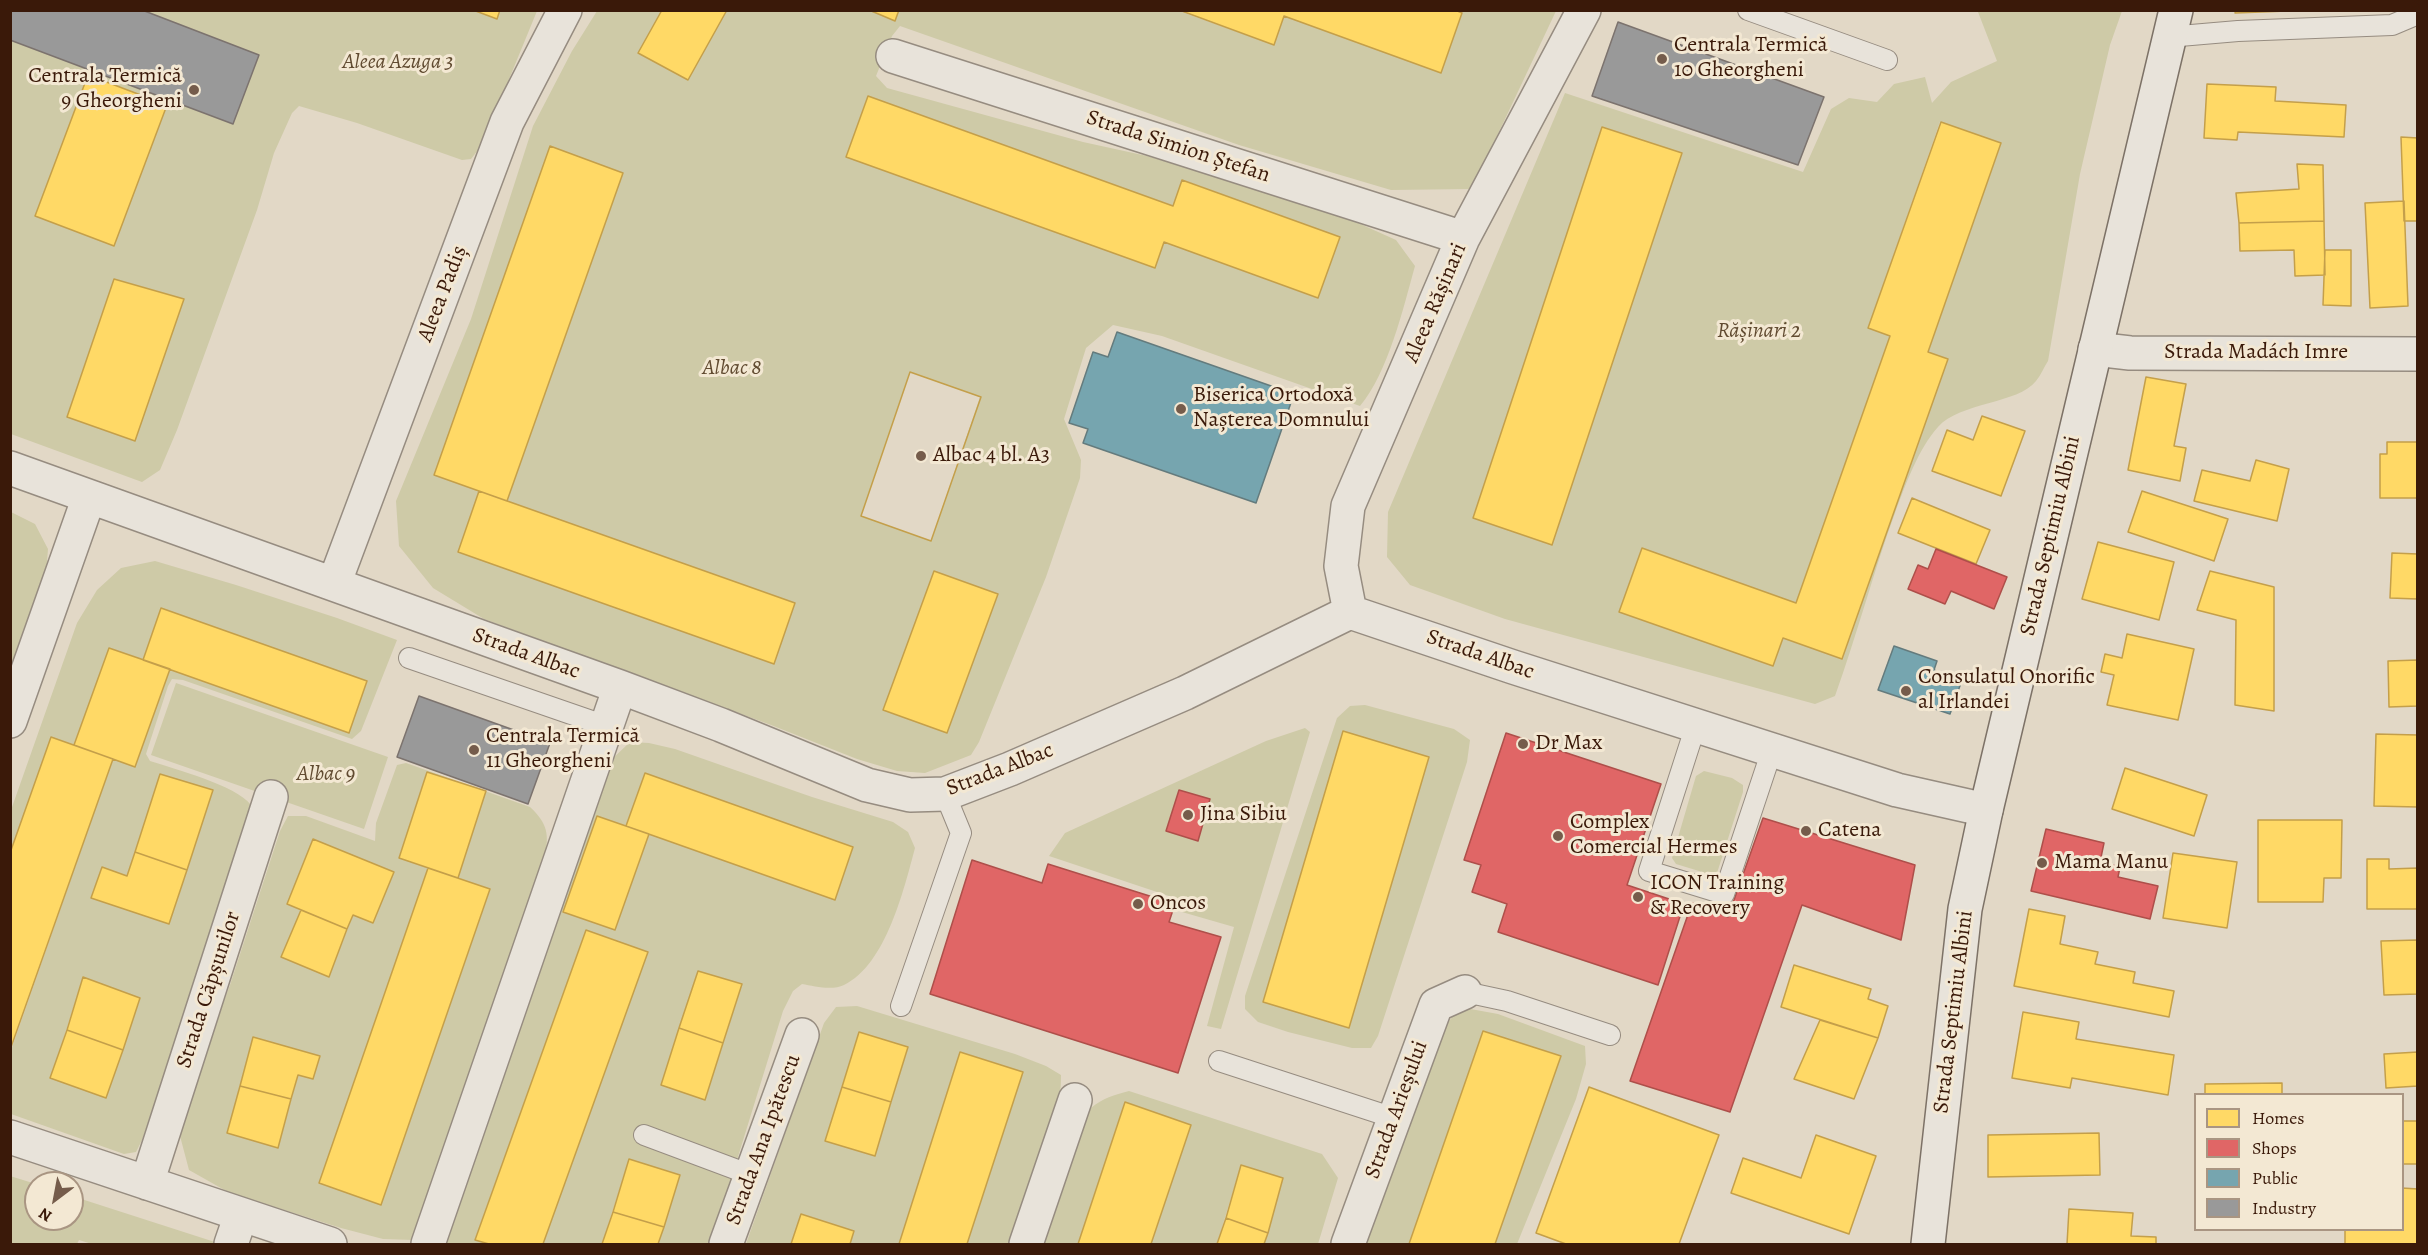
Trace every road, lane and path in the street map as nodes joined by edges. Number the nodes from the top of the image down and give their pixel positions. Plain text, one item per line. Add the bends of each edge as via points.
1 (565, 10) edge
2 (1584, 10) edge
3 (1748, 10) edge
4 (2418, 14) edge
5 (2172, 24) edge
6 (893, 56) dead end
7 (1887, 60) dead end
8 (1463, 238) junction
9 (2095, 349) junction
10 (2418, 354) edge
11 (10, 468) edge
12 (89, 497) junction
13 (334, 584) junction
14 (1350, 612) junction
15 (409, 658) dead end
16 (620, 687) junction
17 (10, 721) edge
18 (1696, 725) junction
19 (606, 726) junction
20 (1772, 750) junction
21 (945, 794) junction
22 (271, 797) dead end
23 (1986, 810) junction
24 (1465, 992) joint
25 (901, 1006) dead end
26 (802, 1035) dead end
27 (1610, 1035) dead end
28 (1219, 1061) dead end
29 (1075, 1100) dead end
30 (1394, 1118) junction
31 (644, 1134) dead end
32 (10, 1137) edge
33 (751, 1175) junction
34 (147, 1183) junction
35 (236, 1230) edge
36 (330, 1245) edge
37 (428, 1245) edge
38 (726, 1245) edge
39 (1026, 1245) edge
40 (1348, 1245) edge
41 (1928, 1245) edge

1 - 13 street, Aleea Padiș via 507,122
2 - 8 street, Aleea Rășinari
3 - 7 lane
4 - 5 lane via 2392,25 2238,31
5 - 9 street, Strada Septimiu Albini
6 - 8 street, Strada Simion Ștefan
8 - 14 street, Aleea Rășinari via 1348,506 1341,567
9 - 10 street, Strada Madách Imre via 2130,353
9 - 23 street, Strada Septimiu Albini
11 - 12 street, Strada Albac
12 - 13 street, Strada Albac
12 - 17 street
13 - 16 street, Strada Albac
14 - 18 street, Strada Albac
14 - 21 street, Strada Albac via 1185,693 1010,770
15 - 19 lane
16 - 19 street
16 - 21 street, Strada Albac via 867,785 910,795
18 - 20 street, Strada Albac
18 - 20 lane via 1649,871 1724,894
19 - 37 street
20 - 23 street, Strada Albac via 1897,790
21 - 25 lane via 961,833
22 - 34 street, Strada Căpșunilor
23 - 41 street, Strada Septimiu Albini via 1965,909
24 - 27 lane via 1507,1001
24 - 30 street, Strada Arieșului via 1436,1005
26 - 33 street, Strada Ana Ipătescu
28 - 30 lane
29 - 39 street
30 - 40 street, Strada Arieșului
31 - 33 lane
32 - 34 street
33 - 38 street, Strada Ana Ipătescu
34 - 35 street
35 - 36 street

